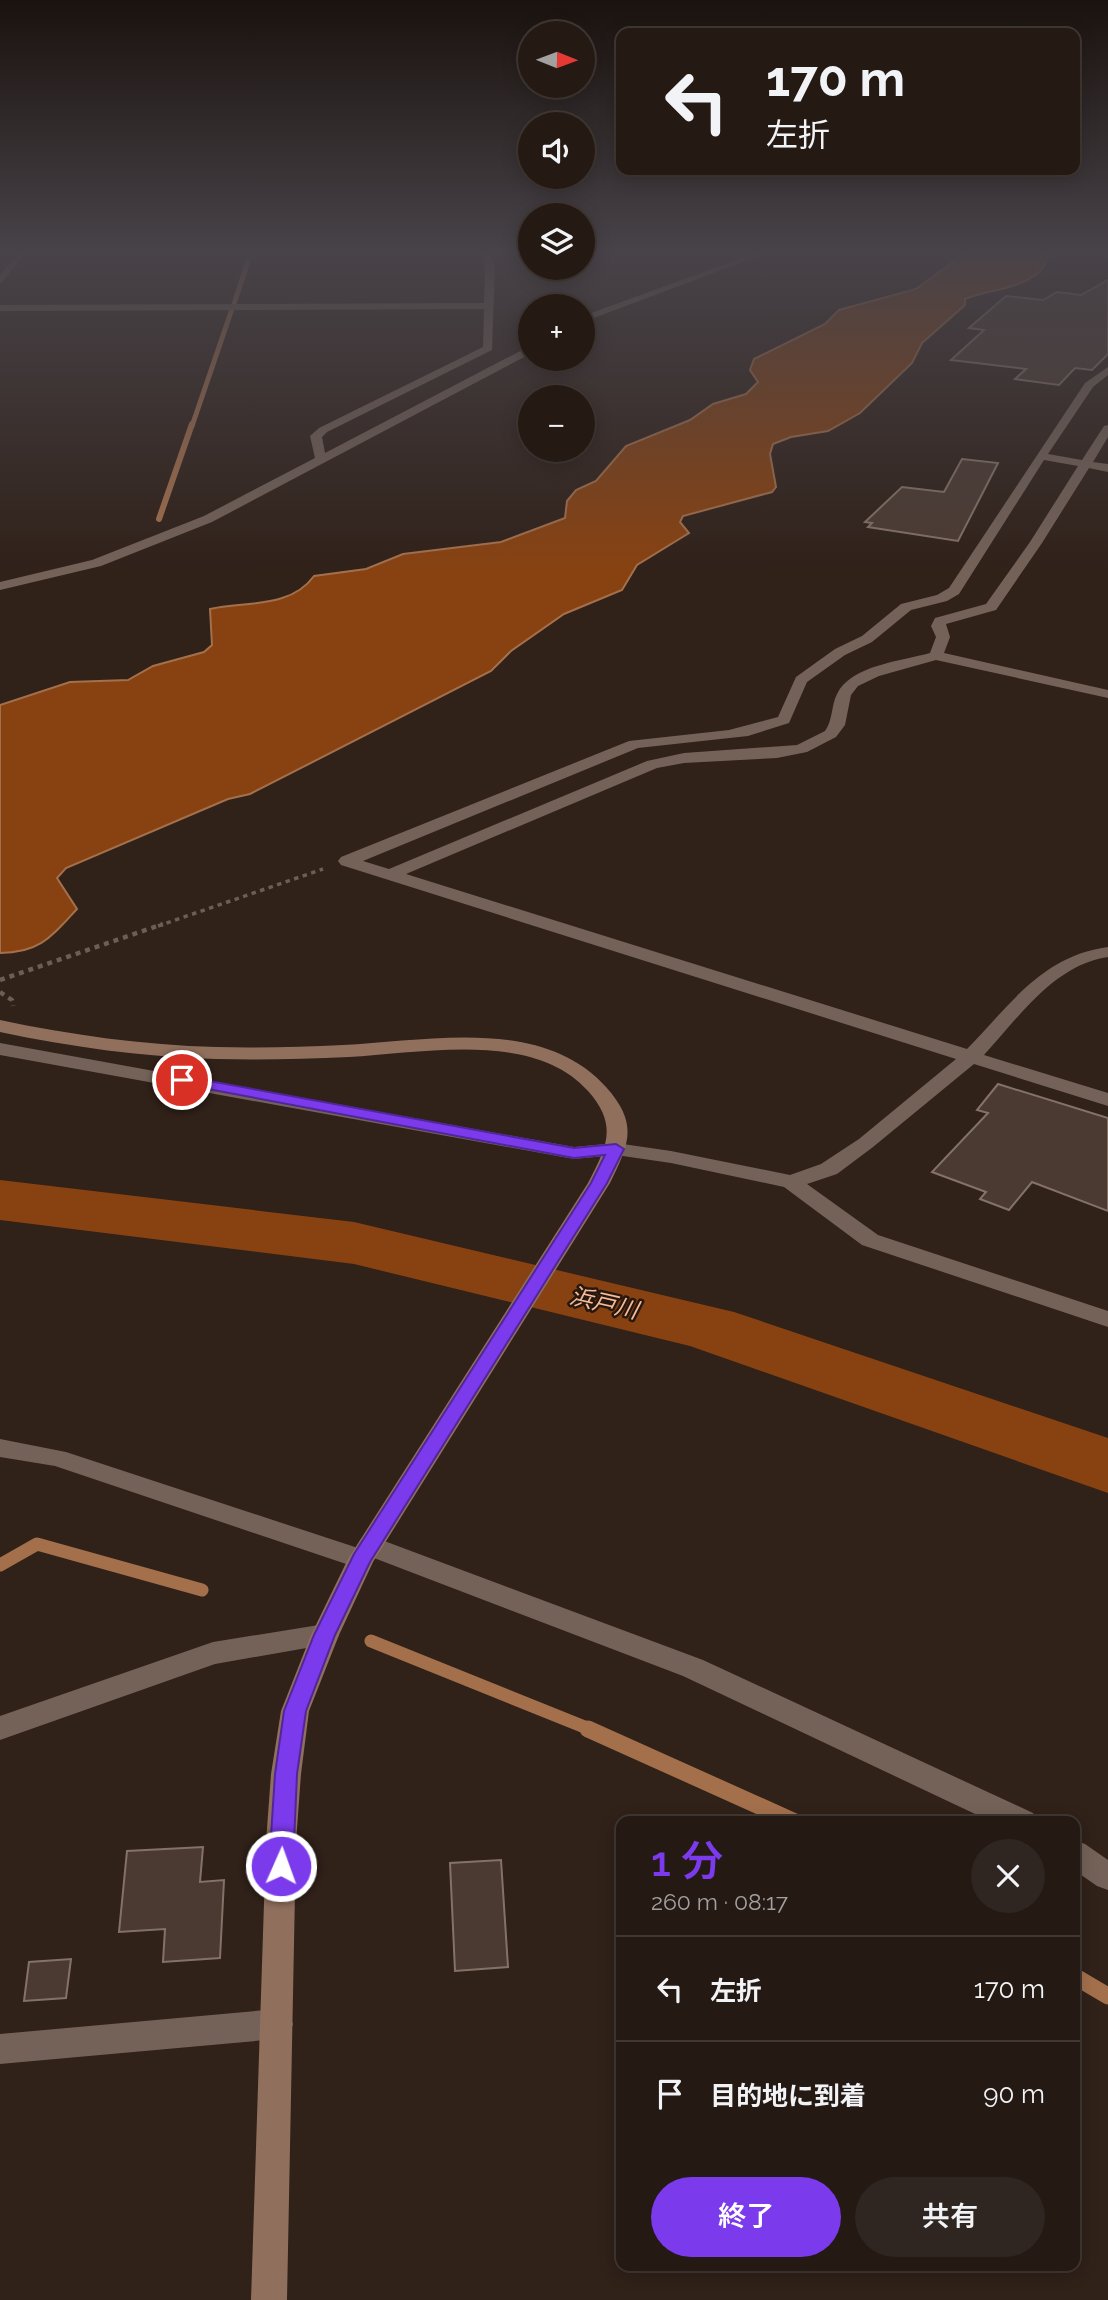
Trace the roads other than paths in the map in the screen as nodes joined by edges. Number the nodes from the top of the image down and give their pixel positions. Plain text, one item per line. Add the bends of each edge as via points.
1 (471, 358) edge
2 (516, 358) edge
3 (1108, 370) edge
4 (1108, 428) edge
5 (1041, 456) junction
6 (321, 459) junction
7 (1085, 464) junction
8 (1108, 468) edge
9 (0, 586) edge
10 (936, 656) junction
11 (1108, 694) edge
12 (391, 874) junction
13 (1108, 952) edge
14 (0, 1026) edge
15 (0, 1049) edge
16 (972, 1056) junction
17 (1108, 1100) edge
18 (616, 1149) junction
19 (791, 1182) junction
20 (1108, 1319) edge
21 (0, 1448) edge
22 (365, 1553) junction
23 (325, 1635) junction
24 (0, 1728) edge
25 (1009, 1816) edge
26 (1080, 1857) edge
27 (1108, 1877) edge
28 (277, 2024) junction
29 (0, 2049) edge
30 (269, 2300) edge

1 - 6 street via 323,430 316,436
2 - 6 street
3 - 5 street via 1089,385
4 - 7 street
5 - 7 street
5 - 12 street via 954,591 906,607 863,642 840,652 802,680 784,720 737,734 634,744 347,861
6 - 9 street via 208,519 145,546 96,564
7 - 8 street
7 - 10 street via 991,607 940,621 943,637
10 - 11 street
10 - 12 street via 853,683 844,695 837,725 816,743 778,753 653,764
12 - 16 street
13 - 16 street via 1086,955 1051,974
14 - 18 street via 80,1042 166,1051 249,1053 463,1045 527,1050 579,1071 600,1090 611,1107
15 - 18 street via 574,1153
16 - 17 street
16 - 19 street via 829,1169
18 - 19 street
18 - 22 street via 599,1183
19 - 20 street via 870,1240
21 - 22 street via 57,1458
22 - 23 street
22 - 25 street via 693,1668
23 - 24 street via 213,1653
23 - 28 street via 295,1711 286,1774
26 - 27 street
28 - 29 street
28 - 30 street

